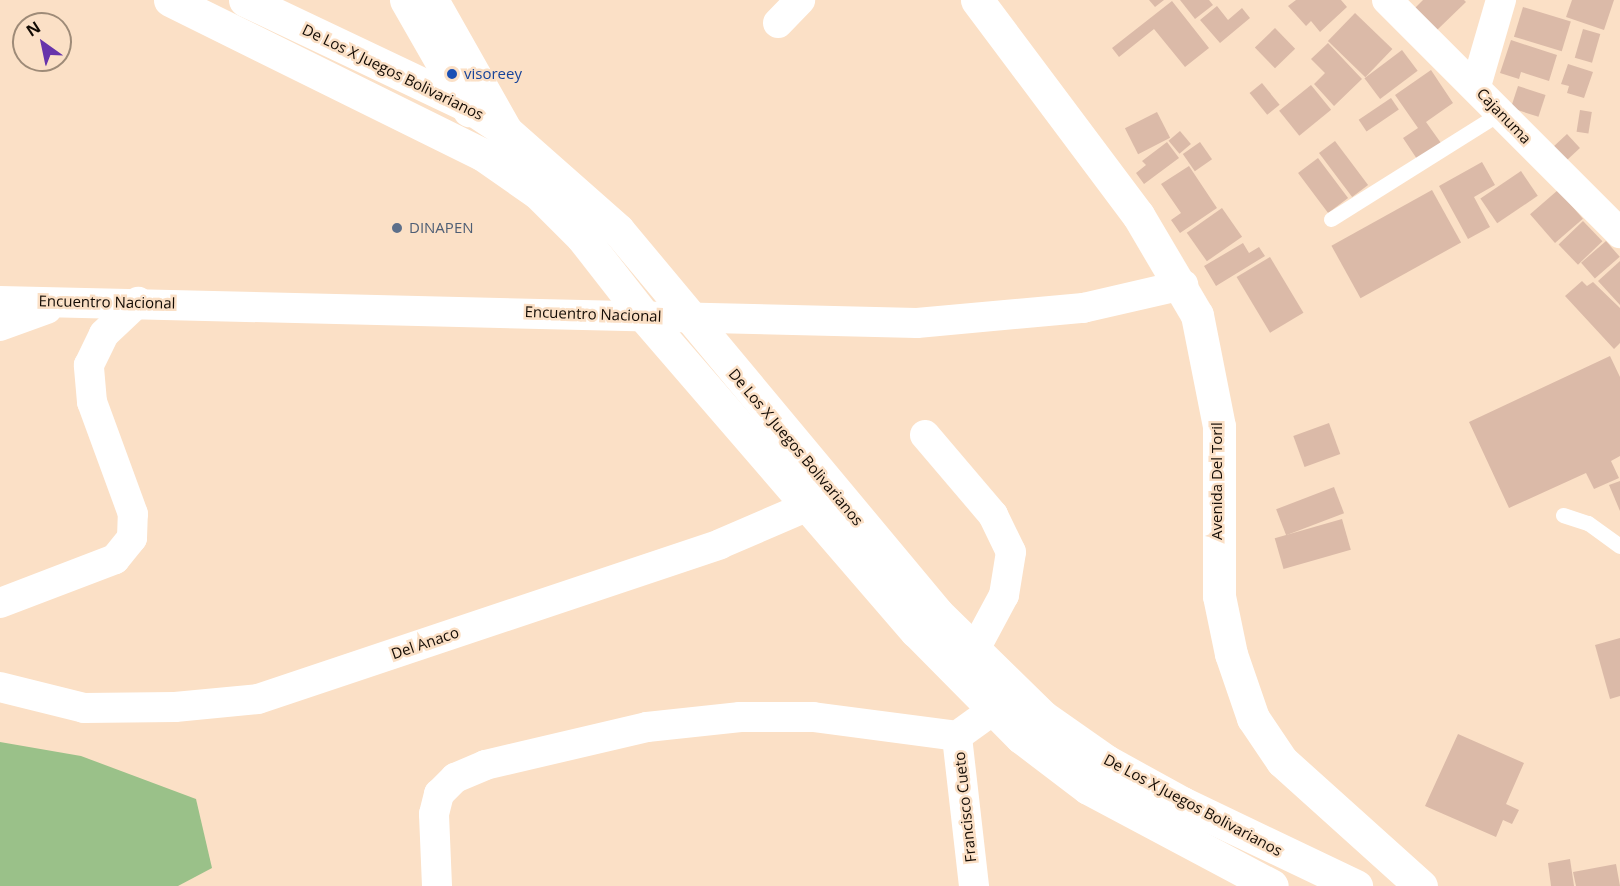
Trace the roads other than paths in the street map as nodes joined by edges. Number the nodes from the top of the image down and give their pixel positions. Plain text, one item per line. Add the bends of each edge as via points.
1 (170, 0) edge
2 (245, 0) edge
3 (800, 0) edge
4 (977, 0) edge
5 (1387, 0) edge
6 (1501, 0) edge
7 (416, 1) edge
8 (778, 23) dead end
9 (374, 62) junction
10 (1476, 86) junction
11 (468, 106) junction
12 (1500, 113) junction
13 (507, 132) junction
14 (482, 154) junction
15 (523, 182) junction
16 (1331, 219) dead end
17 (1620, 232) edge
18 (1183, 285) junction
19 (0, 301) edge
20 (70, 302) junction
21 (138, 302) junction
22 (643, 315) junction
23 (689, 319) junction
24 (0, 326) edge
25 (925, 435) dead end
26 (822, 501) junction
27 (1563, 515) dead end
28 (1620, 546) edge
29 (0, 603) edge
30 (974, 651) junction
31 (0, 687) edge
32 (993, 710) junction
33 (957, 736) junction
34 (1387, 856) junction
35 (436, 886) edge
36 (974, 886) edge
37 (1272, 886) edge
38 (1356, 886) edge
39 (1402, 886) edge
40 (1421, 886) edge

1 - 14 street, De Los X Juegos Bolivarianos
2 - 9 street, De Los X Juegos Bolivarianos
3 - 8 street
4 - 18 street, Avenida Del Toril via 1138,215
5 - 10 street, Cajanuma
6 - 10 street
7 - 9 street via 414,34 405,51 393,60
7 - 11 street
7 - 13 street
9 - 11 street, De Los X Juegos Bolivarianos
10 - 12 street, Cajanuma
11 - 13 street, De Los X Juegos Bolivarianos
11 - 14 street
12 - 16 lane
12 - 17 street, Cajanuma
13 - 15 street
13 - 23 street, De Los X Juegos Bolivarianos via 618,230
14 - 15 street, De Los X Juegos Bolivarianos
15 - 22 street, De Los X Juegos Bolivarianos via 582,237
18 - 23 street, Encuentro Nacional via 1083,308 917,323
18 - 34 street, Avenida Del Toril via 1197,315 1219,426 1219,596 1231,654 1253,718 1281,761
19 - 20 street, Encuentro Nacional
20 - 21 street, Encuentro Nacional
20 - 24 street
21 - 22 street, Encuentro Nacional
21 - 29 street via 104,334 89,365 92,402 133,514 132,538 115,559
22 - 23 street, Encuentro Nacional
22 - 26 street, De Los X Juegos Bolivarianos
23 - 26 street, De Los X Juegos Bolivarianos
25 - 30 street via 993,515 1011,552 1004,595
26 - 30 street, De Los X Juegos Bolivarianos
26 - 31 street, Del Anaco via 720,544 258,699 84,708
26 - 32 street, De Los X Juegos Bolivarianos
27 - 28 lane via 1588,523
30 - 38 street, De Los X Juegos Bolivarianos via 1042,716 1106,762
32 - 33 street, Francisco Cueto
32 - 37 street, De Los X Juegos Bolivarianos via 1088,788
33 - 35 street via 813,717 740,717 647,727 485,765 455,778 439,794 434,814
33 - 36 street, Francisco Cueto
34 - 39 street
34 - 40 street, Avenida Del Toril

